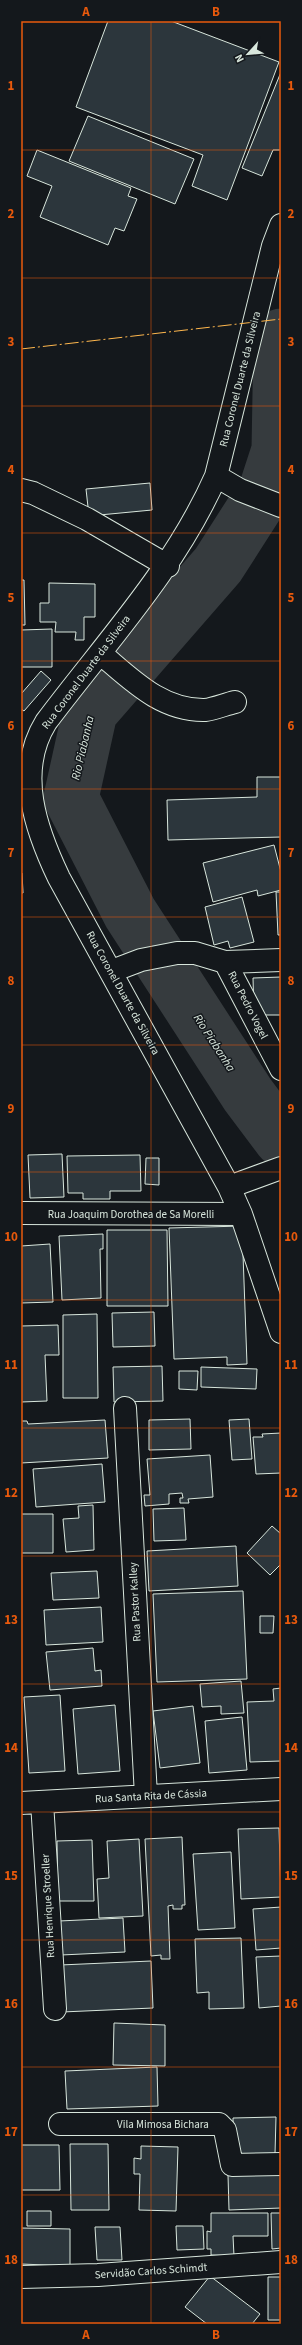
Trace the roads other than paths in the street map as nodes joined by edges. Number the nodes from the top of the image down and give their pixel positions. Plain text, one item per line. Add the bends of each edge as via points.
1 (281, 225) edge
2 (216, 476) junction
3 (21, 490) edge
4 (281, 506) edge
5 (168, 566) junction
6 (100, 653) junction
7 (235, 702) dead end
8 (25, 765) edge
9 (281, 960) edge
10 (225, 962) junction
11 (112, 971) junction
12 (281, 1070) edge
13 (281, 1168) edge
14 (239, 1184) junction
15 (21, 1213) edge
16 (241, 1214) junction
17 (281, 1332) edge
18 (125, 1408) dead end
19 (281, 1789) edge
20 (146, 1796) junction
21 (32, 1803) edge
22 (55, 2009) dead end
23 (60, 2124) dead end
24 (281, 2164) edge
25 (281, 2262) edge
26 (21, 2277) edge

1 - 2 street, Rua Coronel Duarte da Silveira via 273,246
2 - 4 street via 240,490
2 - 5 street, Rua Coronel Duarte da Silveira via 206,500
3 - 5 street via 33,493 87,520
5 - 6 street, Rua Coronel Duarte da Silveira
6 - 7 street via 140,687 177,707 206,710
6 - 8 street, Rua Coronel Duarte da Silveira via 37,737
8 - 11 street, Rua Coronel Duarte da Silveira via 42,843
9 - 10 street
10 - 11 street via 195,953 177,953 141,960
10 - 12 street, Rua Pedro Vogel
11 - 14 street, Rua Coronel Duarte da Silveira
13 - 14 street
14 - 16 street, Rua Coronel Duarte da Silveira
15 - 16 street, Rua Joaquim Dorothea de Sa Morelli
16 - 17 street, Rua Coronel Duarte da Silveira
18 - 20 street, Rua Pastor Kalley
19 - 20 street, Rua Santa Rita de Cássia
20 - 21 street, Rua Santa Rita de Cássia
21 - 22 street, Rua Henrique Stroeller
23 - 24 street, Vila Mimosa Bichara via 219,2124 225,2130 232,2165
25 - 26 street, Servidão Carlos Schimdt

